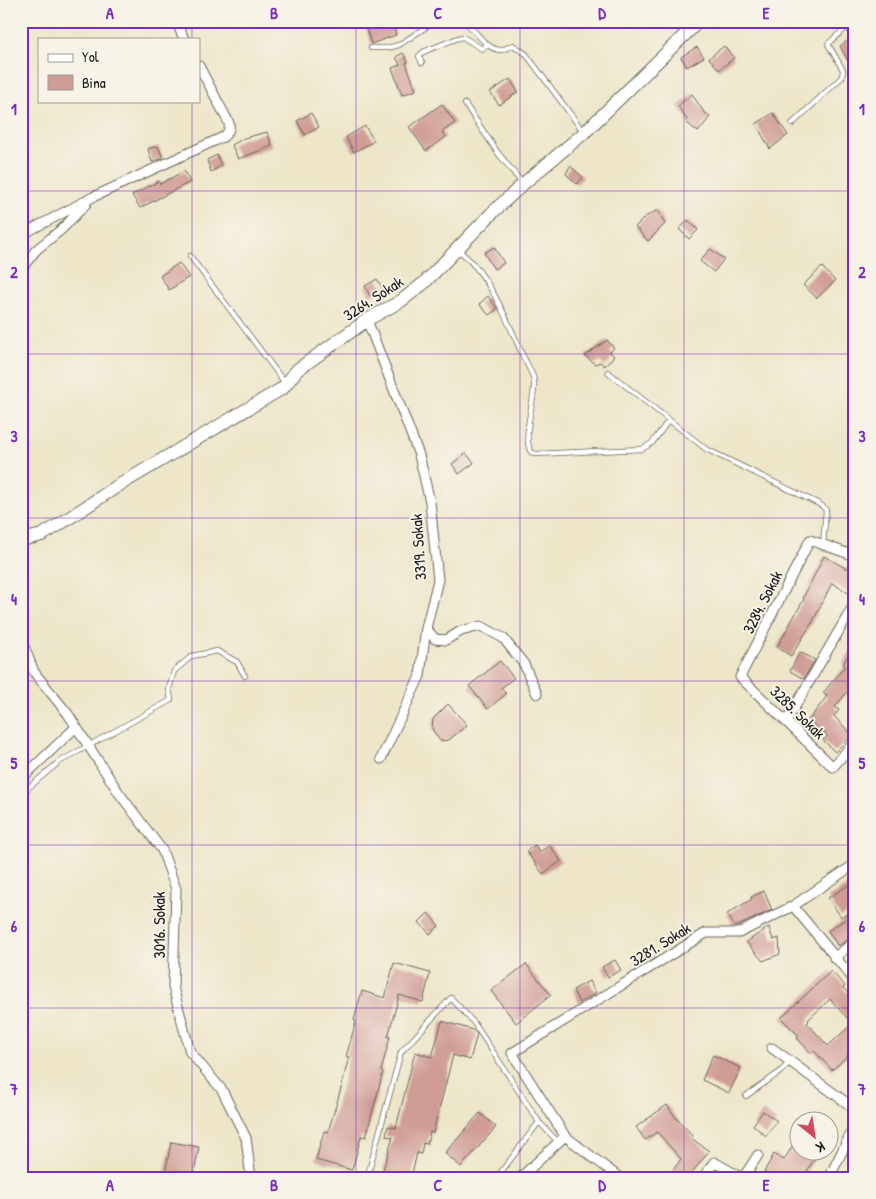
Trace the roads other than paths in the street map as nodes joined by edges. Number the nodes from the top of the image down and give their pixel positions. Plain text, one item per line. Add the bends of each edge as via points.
1 (176, 21) edge
2 (434, 21) edge
3 (462, 21) edge
4 (699, 21) edge
5 (852, 23) edge
6 (855, 34) edge
7 (184, 38) edge
8 (487, 44) junction
9 (371, 48) dead end
10 (422, 63) dead end
11 (200, 68) edge
12 (465, 104) dead end
13 (792, 124) dead end
14 (584, 133) junction
15 (523, 184) junction
16 (93, 197) junction
17 (21, 235) edge
18 (457, 249) junction
19 (190, 256) dead end
20 (21, 269) edge
21 (367, 320) junction
22 (608, 372) dead end
23 (286, 384) junction
24 (669, 420) junction
25 (21, 535) edge
26 (822, 544) junction
27 (855, 556) edge
28 (855, 603) edge
29 (426, 628) junction
30 (21, 639) edge
31 (245, 676) dead end
32 (740, 677) joint
33 (537, 694) dead end
34 (786, 722) junction
35 (76, 727) junction
36 (855, 741) edge
37 (88, 745) junction
38 (381, 759) dead end
39 (21, 779) edge
40 (21, 794) edge
41 (855, 864) edge
42 (792, 906) junction
43 (855, 941) edge
44 (834, 958) junction
45 (855, 981) edge
46 (772, 1048) dead end
47 (790, 1062) junction
48 (746, 1096) dead end
49 (855, 1109) edge
50 (538, 1122) junction
51 (855, 1125) edge
52 (561, 1139) junction
53 (758, 1155) dead end
54 (251, 1178) edge
55 (367, 1178) edge
56 (495, 1178) edge
57 (520, 1178) edge
58 (620, 1178) edge
59 (702, 1178) edge
60 (742, 1178) edge
61 (829, 1178) edge

1 - 7 street
2 - 9 lane via 399,45
3 - 8 lane
4 - 14 street, 3264. Sokak
5 - 6 street
5 - 13 lane via 828,44 843,70 842,77
8 - 10 lane via 482,49 458,38 423,52 419,56
8 - 14 lane via 501,50 513,45 526,54
11 - 16 street via 229,123 228,133
12 - 15 lane
14 - 15 street, 3264. Sokak
15 - 18 street, 3264. Sokak
16 - 17 street
16 - 20 street via 36,250
18 - 21 street, 3264. Sokak via 424,283 401,301
18 - 24 lane via 466,256 503,310 534,380 529,427 532,452 642,449 652,442
19 - 23 lane
21 - 23 street, 3264. Sokak via 297,370
21 - 29 street, 3319. Sokak via 419,455 430,502 438,580
22 - 24 lane
23 - 25 street, 3264. Sokak via 42,535 26,539
24 - 26 lane via 706,449 821,505 826,510
26 - 27 street
26 - 32 street, 3284. Sokak via 810,540
28 - 34 street
29 - 33 street via 435,639 446,640 481,626 503,638 524,664
29 - 38 street, 3319. Sokak via 420,676
30 - 35 street, 3016. Sokak via 34,672
31 - 37 lane via 237,662 217,651 192,656 174,671 169,689 171,700
32 - 34 street, 3285. Sokak
34 - 36 street, 3285. Sokak via 833,767
35 - 37 street, 3016. Sokak
35 - 39 street
37 - 40 lane via 59,762
37 - 54 street, 3016. Sokak via 162,850 176,889 174,987 190,1052 222,1090 246,1138
41 - 42 street, 3281. Sokak
42 - 44 street
42 - 52 street, 3281. Sokak via 739,933 706,934 512,1052
43 - 44 street
44 - 45 street
46 - 47 street
47 - 48 lane
47 - 49 street
50 - 52 lane
50 - 55 lane via 474,1023 451,998 400,1052
50 - 56 lane
51 - 61 street
52 - 57 street
52 - 58 street
53 - 60 street
59 - 60 street via 714,1162

